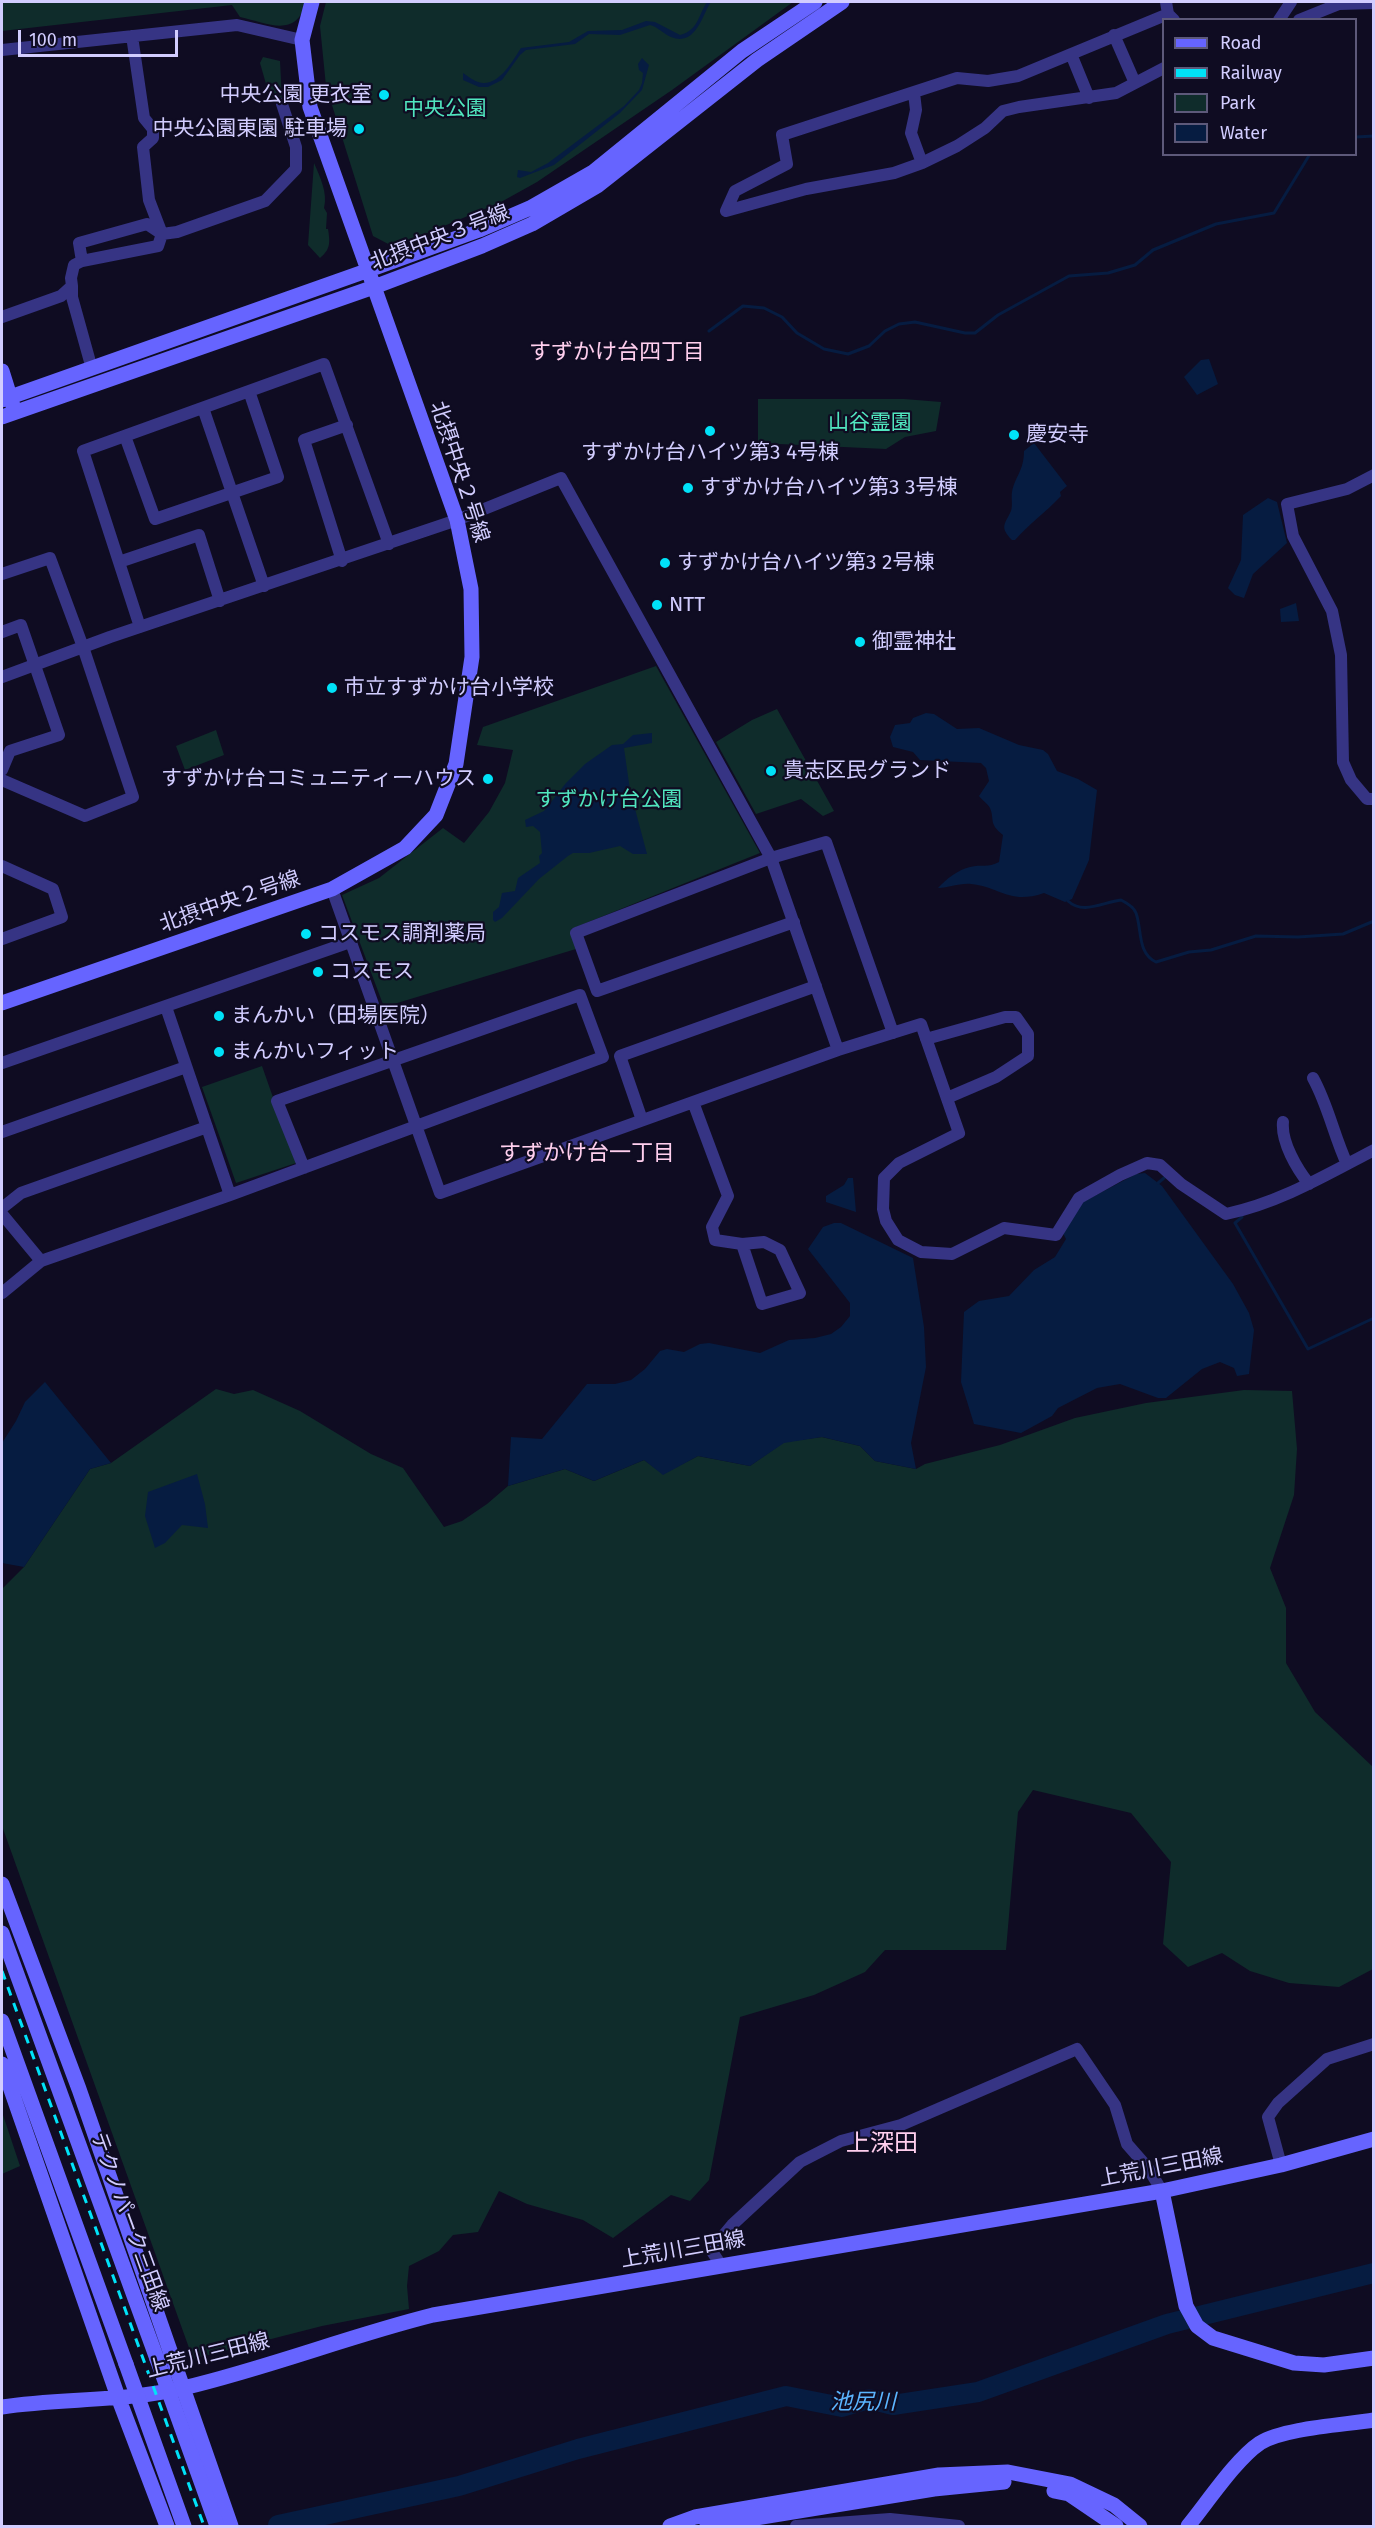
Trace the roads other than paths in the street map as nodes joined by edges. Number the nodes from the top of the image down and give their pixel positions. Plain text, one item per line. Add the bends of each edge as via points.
1 (312, 2) edge
2 (815, 2) edge
3 (842, 2) edge
4 (1291, 2) edge
5 (1374, 3) edge
6 (1169, 12) edge
7 (1280, 18) edge
8 (1304, 18) edge
9 (1114, 35) junction
10 (132, 36) junction
11 (302, 40) junction
12 (2, 50) edge
13 (1071, 54) junction
14 (1162, 69) edge
15 (1135, 83) junction
16 (914, 93) junction
17 (1089, 98) junction
18 (282, 104) dead end
19 (922, 163) junction
20 (162, 234) junction
21 (82, 261) junction
22 (369, 270) junction
23 (72, 286) junction
24 (374, 287) junction
25 (2, 317) edge
26 (92, 369) junction
27 (2, 371) edge
28 (249, 391) junction
29 (7, 407) edge
30 (203, 408) junction
31 (346, 425) junction
32 (125, 436) junction
33 (1374, 475) edge
34 (233, 494) junction
35 (457, 520) junction
36 (390, 544) junction
37 (342, 561) junction
38 (119, 562) junction
39 (2, 574) edge
40 (264, 586) junction
41 (220, 601) junction
42 (140, 627) junction
43 (2, 632) edge
44 (83, 647) junction
45 (35, 664) junction
46 (2, 677) edge
47 (2, 770) edge
48 (2, 780) edge
49 (1374, 799) edge
50 (771, 858) junction
51 (2, 866) edge
52 (332, 889) junction
53 (794, 922) junction
54 (2, 938) edge
55 (350, 942) junction
56 (816, 986) junction
57 (2, 1003) edge
58 (166, 1007) junction
59 (893, 1033) junction
60 (926, 1039) junction
61 (838, 1050) junction
62 (392, 1059) junction
63 (2, 1063) edge
64 (186, 1067) junction
65 (1313, 1078) dead end
66 (947, 1098) junction
67 (693, 1102) junction
68 (642, 1120) junction
69 (1283, 1122) dead end
70 (207, 1127) junction
71 (415, 1128) junction
72 (2, 1132) edge
73 (1374, 1150) edge
74 (1347, 1164) junction
75 (304, 1168) junction
76 (1309, 1184) junction
77 (230, 1195) junction
78 (2, 1208) edge
79 (2, 1214) edge
80 (742, 1244) junction
81 (41, 1261) junction
82 (2, 1293) edge
83 (2, 1884) edge
84 (2, 1933) edge
85 (2, 2021) edge
86 (1374, 2044) edge
87 (2, 2064) edge
88 (1374, 2139) edge
89 (1281, 2165) junction
90 (1162, 2191) junction
91 (721, 2265) junction
92 (1374, 2358) edge
93 (182, 2388) junction
94 (118, 2397) junction
95 (2, 2407) edge
96 (1374, 2420) edge
97 (890, 2523) edge
98 (167, 2526) edge
99 (184, 2526) edge
100 (217, 2526) edge
101 (231, 2526) edge
102 (669, 2526) edge
103 (707, 2526) edge
104 (796, 2526) edge
105 (958, 2526) edge
106 (1116, 2526) edge
107 (1140, 2526) edge
108 (1188, 2526) edge

1 - 11 street, 北摂中央２号線
2 - 22 street, 北摂中央３号線 via 742,51 593,172 530,208
3 - 24 street, 北摂中央３号線 via 757,60 597,186 561,209 482,246
4 - 7 street
5 - 8 street via 1339,4
6 - 9 street
9 - 13 street
9 - 15 street
10 - 11 street via 237,25
10 - 12 street
10 - 20 street via 144,118 153,129 153,138 143,147 149,200
11 - 22 street, 北摂中央２号線 via 310,107
13 - 16 street via 1018,76 988,81 957,78
13 - 17 street
14 - 15 street
15 - 17 street via 1116,93
16 - 19 street via 916,110 911,133
16 - 19 street via 782,135 787,164 735,191 726,211 806,189 894,173
17 - 19 street via 1003,111 957,146
18 - 20 street via 296,147 296,169 265,201
20 - 21 street via 158,246
20 - 21 street via 147,224 79,243
21 - 23 street via 74,265
22 - 24 street, 北摂中央２号線
22 - 26 street, 北摂中央３号線
23 - 25 street via 61,296
23 - 26 street
24 - 29 street, 北摂中央３号線
24 - 35 street, 北摂中央２号線
26 - 29 street, 北摂中央３号線
27 - 29 street
28 - 30 street
28 - 31 street via 324,364
28 - 34 street via 278,477
30 - 32 street
30 - 34 street
31 - 36 street
31 - 37 street via 304,440
32 - 34 street via 155,519
32 - 38 street via 83,451
33 - 49 street via 1347,489 1287,504 1293,536 1332,611 1341,655 1343,762 1356,788 1367,799
34 - 40 street
35 - 36 street
35 - 50 street via 561,478
35 - 52 street, 北摂中央２号線 via 471,589 472,657 456,764 436,815 405,848
36 - 37 street
37 - 40 street
38 - 41 street via 199,535
38 - 42 street
39 - 44 street via 50,558
40 - 41 street
41 - 42 street
42 - 44 street
43 - 45 street via 21,625
44 - 45 street
44 - 48 street via 133,796 85,816
45 - 46 street
45 - 47 street via 59,735 10,751
50 - 53 street
50 - 53 street via 576,933 597,991
50 - 59 street via 826,842
51 - 54 street via 53,889 62,916
52 - 55 street
52 - 57 street, 北摂中央２号線
53 - 56 street
55 - 58 street
55 - 62 street
56 - 61 street
56 - 68 street via 620,1056
58 - 63 street
58 - 64 street
59 - 60 street via 921,1024
59 - 61 street
60 - 66 street
60 - 66 street via 1005,1017 1016,1017 1028,1034 1028,1056 996,1077
61 - 67 street
62 - 71 street
62 - 71 street via 580,995 603,1057
62 - 75 street via 277,1101
64 - 70 street
64 - 72 street
65 - 74 street
66 - 76 street via 959,1133 899,1163 884,1178 886,1221 898,1240 921,1252 952,1254 1004,1228 1056,1235 1079,1198 1147,1163 1160,1165 1226,1214 1253,1208
67 - 68 street
67 - 80 street via 728,1196 712,1227 715,1240
68 - 71 street via 440,1193
69 - 76 street via 1282,1130 1295,1162
70 - 77 street
70 - 78 street via 21,1194
71 - 75 street
73 - 74 street
74 - 76 street
75 - 77 street
77 - 81 street
79 - 81 street
80 - 80 street via 762,1304 800,1293 780,1250 764,1242
81 - 82 street
83 - 93 street via 79,2089
84 - 100 street, テクノパーク三田線, bridge
85 - 99 street, bridge
86 - 89 street via 1327,2059 1278,2103 1268,2117
87 - 94 street
88 - 89 street, 上荒川三田線
89 - 90 street, 上荒川三田線
90 - 91 street, 上荒川三田線
90 - 91 street via 1127,2144 1115,2105 1077,2049 901,2125 841,2141 800,2162 732,2224 711,2250
90 - 92 street via 1186,2306 1197,2326 1213,2338 1294,2363 1324,2365
91 - 93 street, 上荒川三田線 via 433,2315
93 - 94 street, 上荒川三田線
93 - 101 street
94 - 95 street, 上荒川三田線
94 - 98 street
96 - 108 street via 1262,2441 1249,2451
97 - 104 street
97 - 105 street
102 - 107 street via 695,2517 939,2475 1008,2472 1070,2484 1114,2505
103 - 106 street via 934,2489 1005,2482 1069,2494

